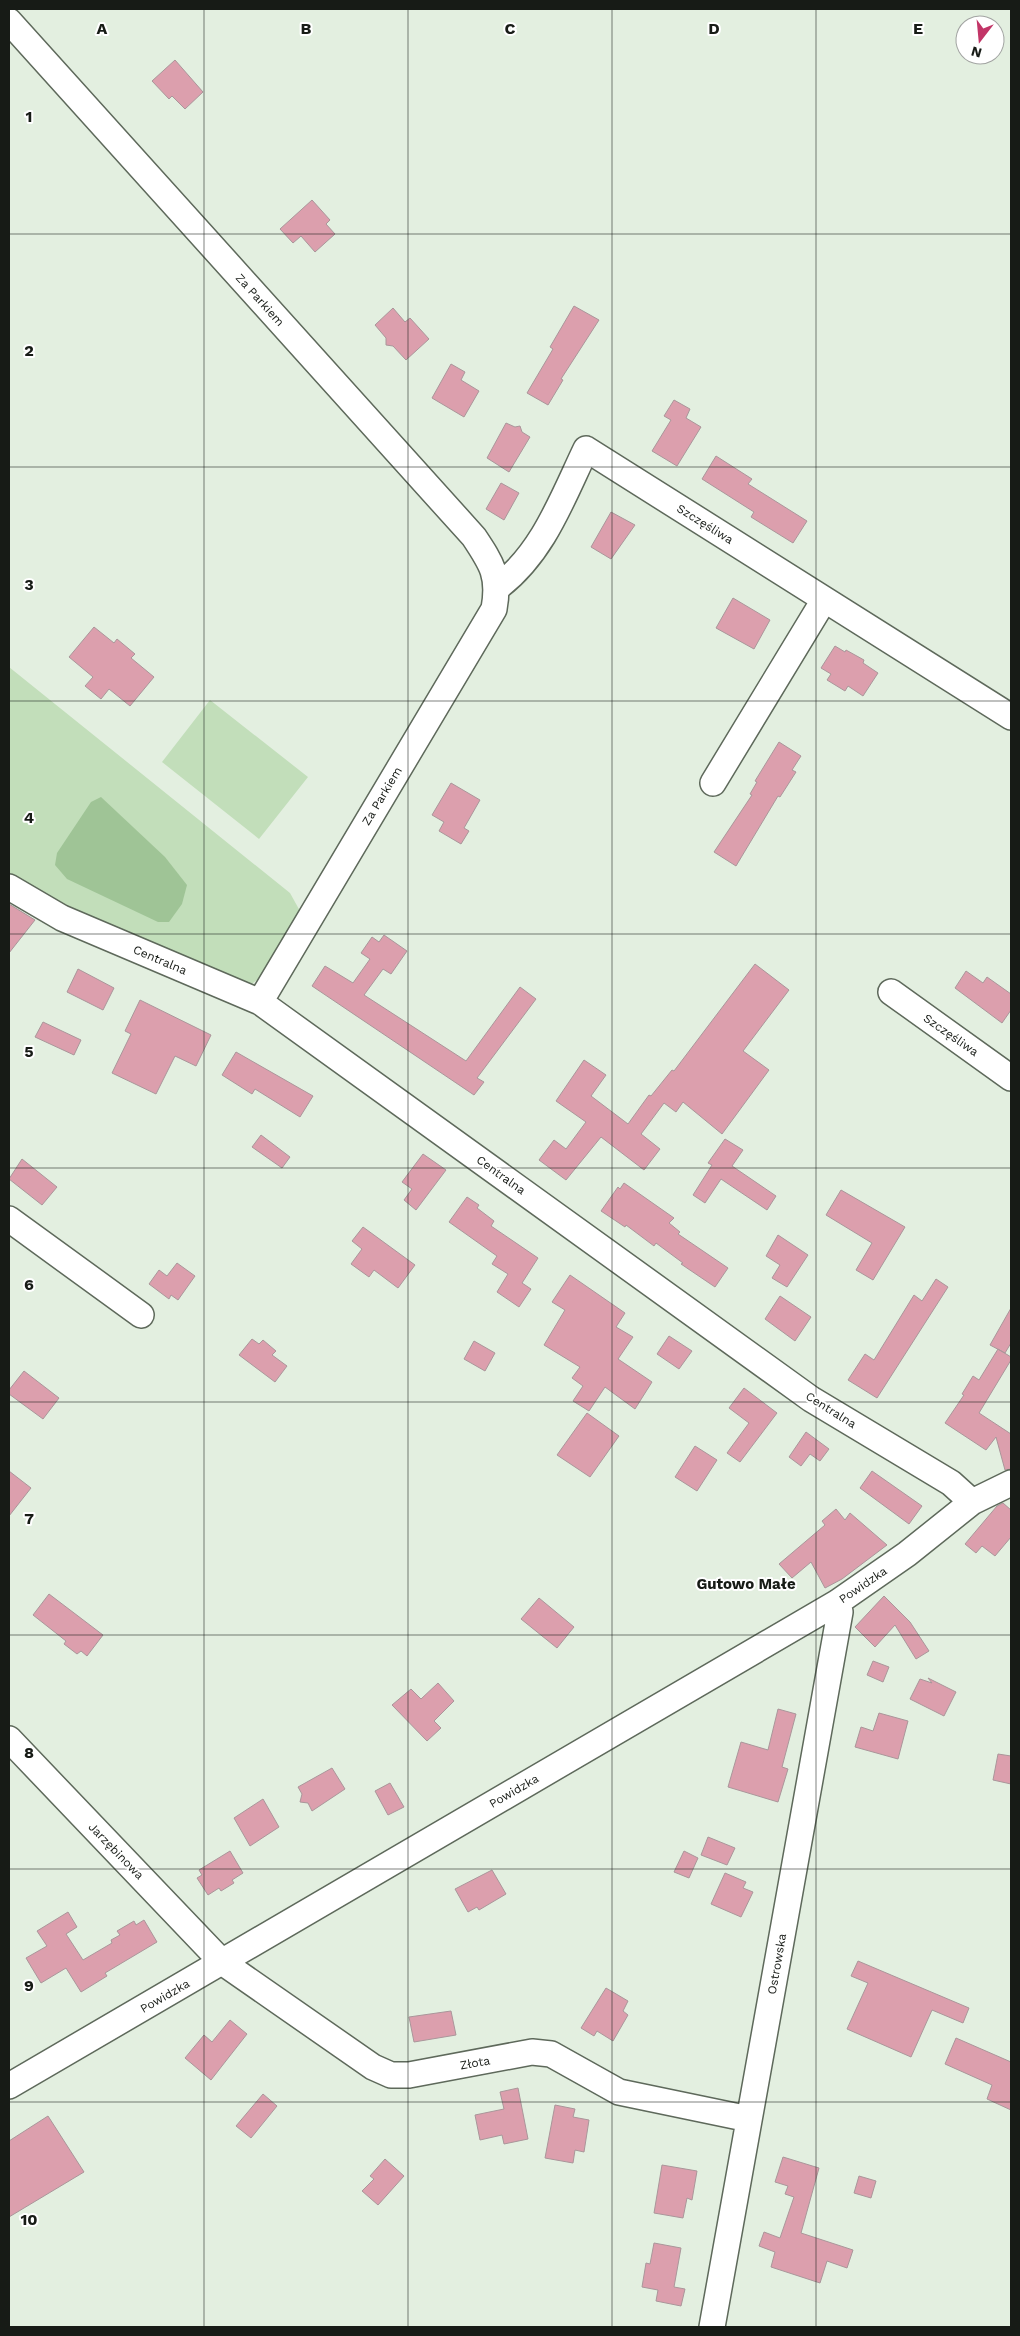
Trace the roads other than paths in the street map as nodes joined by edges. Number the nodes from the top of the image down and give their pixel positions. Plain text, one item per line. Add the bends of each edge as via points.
1 (9, 21) edge
2 (498, 588) junction
3 (824, 600) junction
4 (1011, 717) edge
5 (713, 783) dead end
6 (9, 887) edge
7 (891, 992) dead end
8 (260, 1002) junction
9 (1011, 1078) edge
10 (9, 1219) edge
11 (141, 1315) dead end
12 (1011, 1483) edge
13 (972, 1502) junction
14 (838, 1602) junction
15 (9, 1739) edge
16 (222, 1962) junction
17 (9, 2086) edge
18 (749, 2119) junction
19 (712, 2327) edge

1 - 2 street, Za Parkiem via 474,537 488,560
2 - 3 street, Szczęśliwa via 516,574 539,545 586,449
2 - 8 street, Za Parkiem via 494,609
3 - 4 street, Szczęśliwa
3 - 5 street
6 - 8 street, Centralna via 62,918
7 - 9 street, Szczęśliwa
8 - 13 street, Centralna via 811,1399 951,1483
10 - 11 street
12 - 13 street, Powidzka
13 - 14 street, Powidzka via 907,1554
14 - 16 street, Powidzka
14 - 18 street, Ostrowska via 840,1612
15 - 16 street, Jarzębinowa
16 - 17 street, Powidzka
16 - 18 street, Złota via 373,2067 391,2075 409,2075 532,2052 551,2054 619,2092
18 - 19 street, Ostrowska

